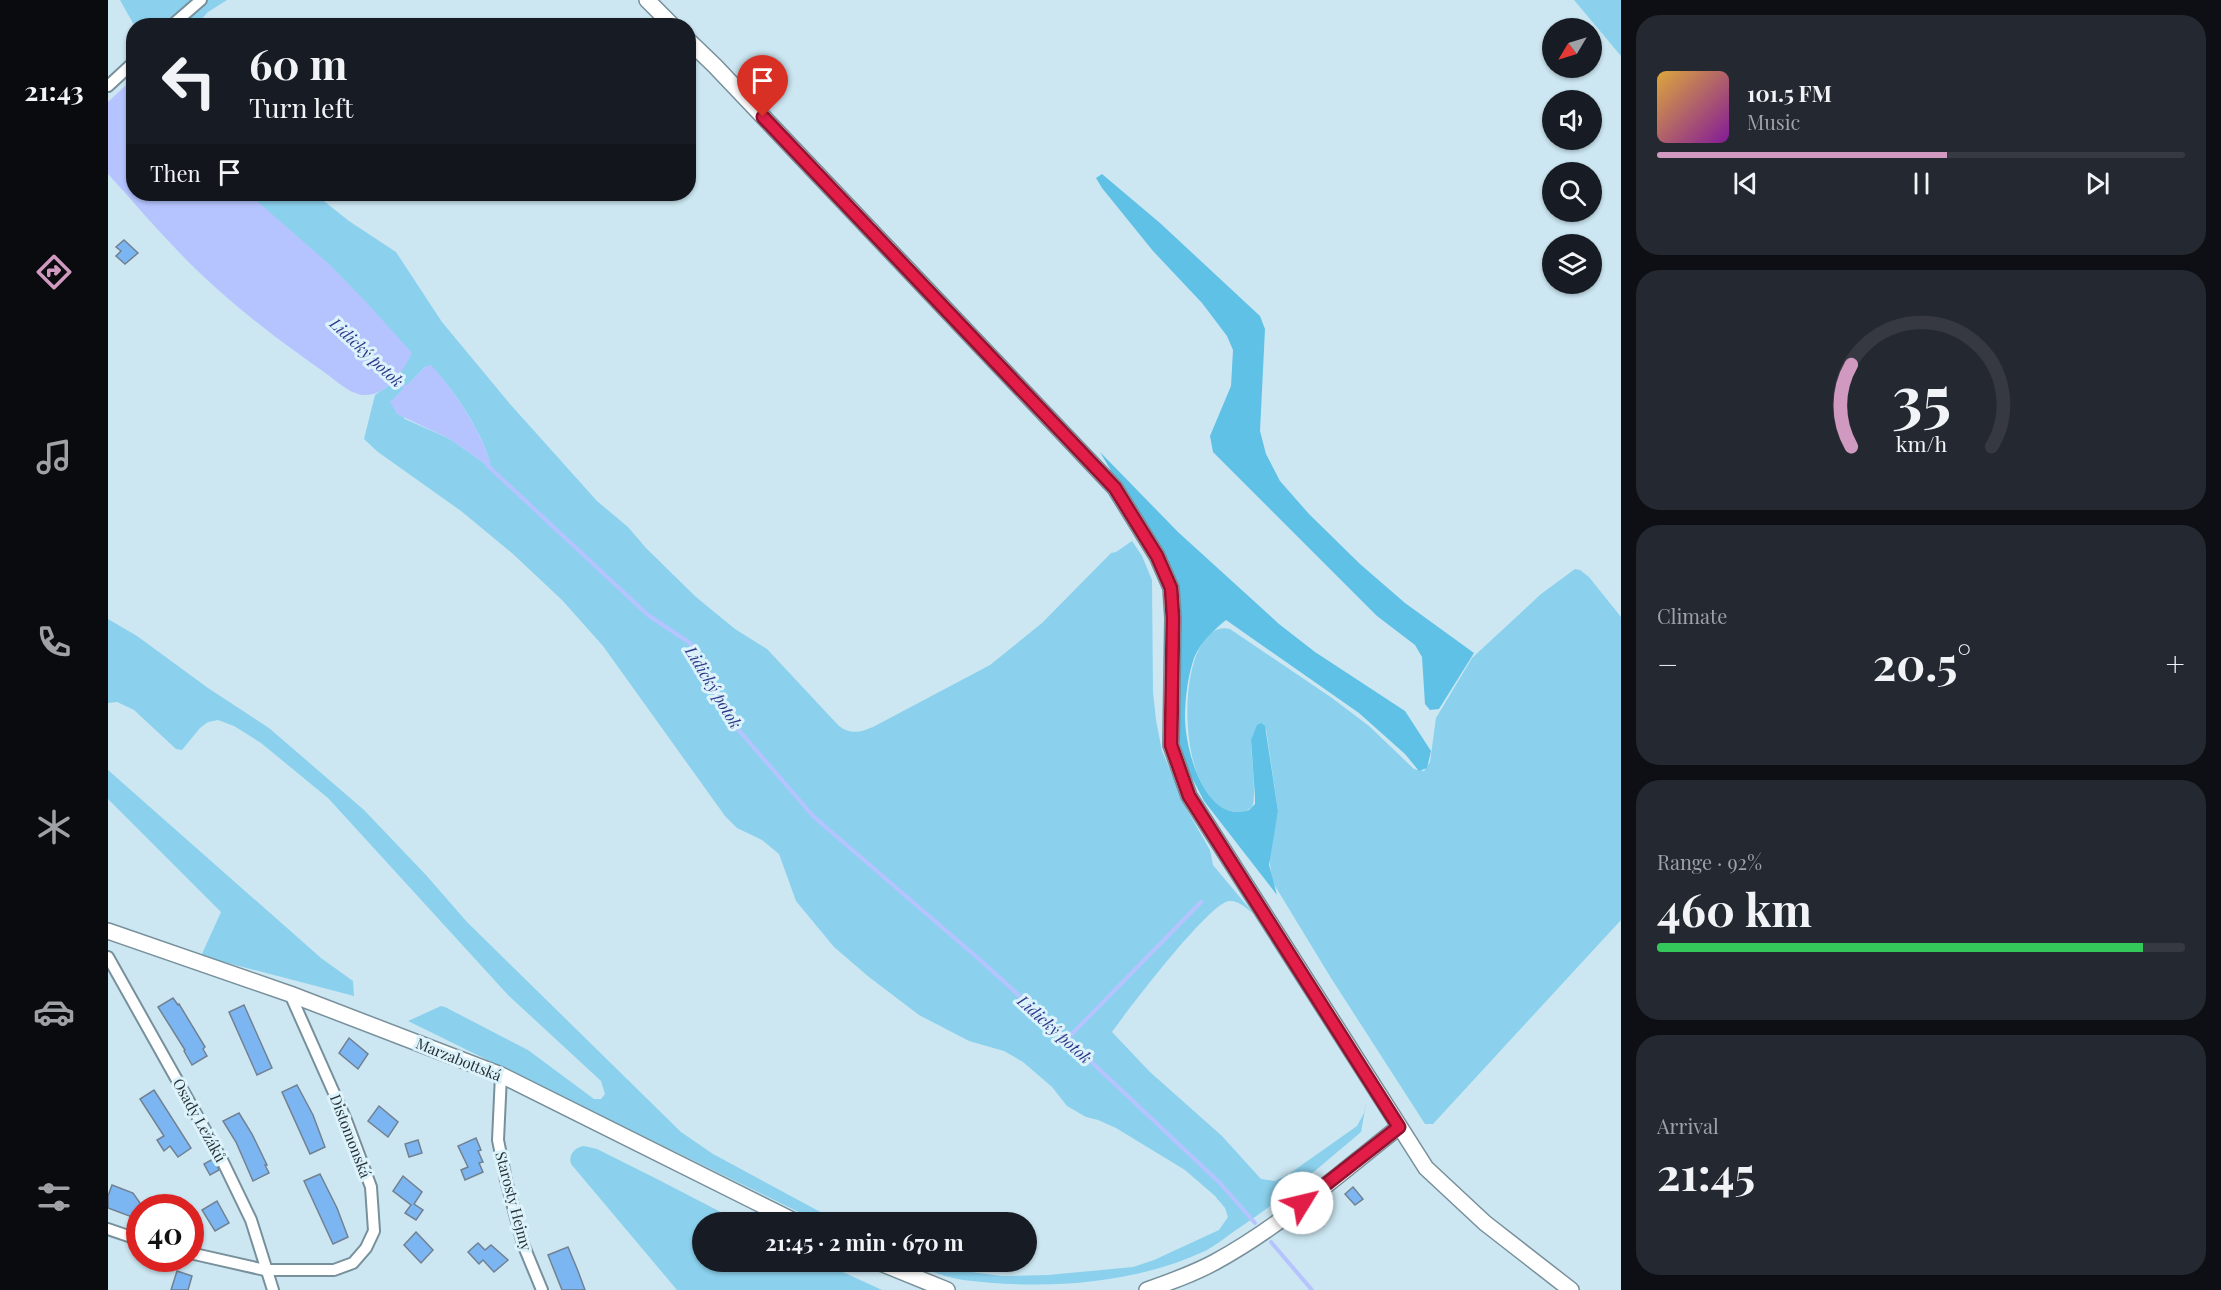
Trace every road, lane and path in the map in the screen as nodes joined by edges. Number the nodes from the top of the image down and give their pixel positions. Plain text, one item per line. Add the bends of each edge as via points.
1 (201, 0) edge
2 (646, 0) edge
3 (180, 18) edge
4 (665, 18) edge
5 (696, 48) edge
6 (126, 69) edge
7 (108, 86) edge
8 (108, 931) edge
9 (108, 957) edge
10 (290, 994) junction
11 (501, 1075) junction
12 (1399, 1127) junction
13 (776, 1212) edge
14 (108, 1228) edge
15 (126, 1235) edge
16 (204, 1256) edge
17 (265, 1270) junction
18 (903, 1272) edge
19 (273, 1290) edge
20 (542, 1290) edge
21 (947, 1290) edge
22 (1147, 1290) edge
23 (1571, 1290) edge

1 - 3 street
2 - 4 street
5 - 12 street via 1115,488 1157,556 1171,588 1171,745 1189,796
6 - 7 street
8 - 10 street, Marzabottská
9 - 17 street, Osady Ležáků via 223,1162 251,1220
10 - 11 street, Marzabottská
10 - 17 street, Distomonská via 371,1187 374,1231 353,1263 334,1270
11 - 13 street, Marzabottská
11 - 20 street, Starosty Hejmy via 498,1140 523,1244
12 - 22 street via 1262,1233 1186,1276
12 - 23 street via 1426,1168 1485,1224
14 - 15 street
16 - 17 street, Distomonská
17 - 19 street, Osady Ležáků
18 - 21 street

